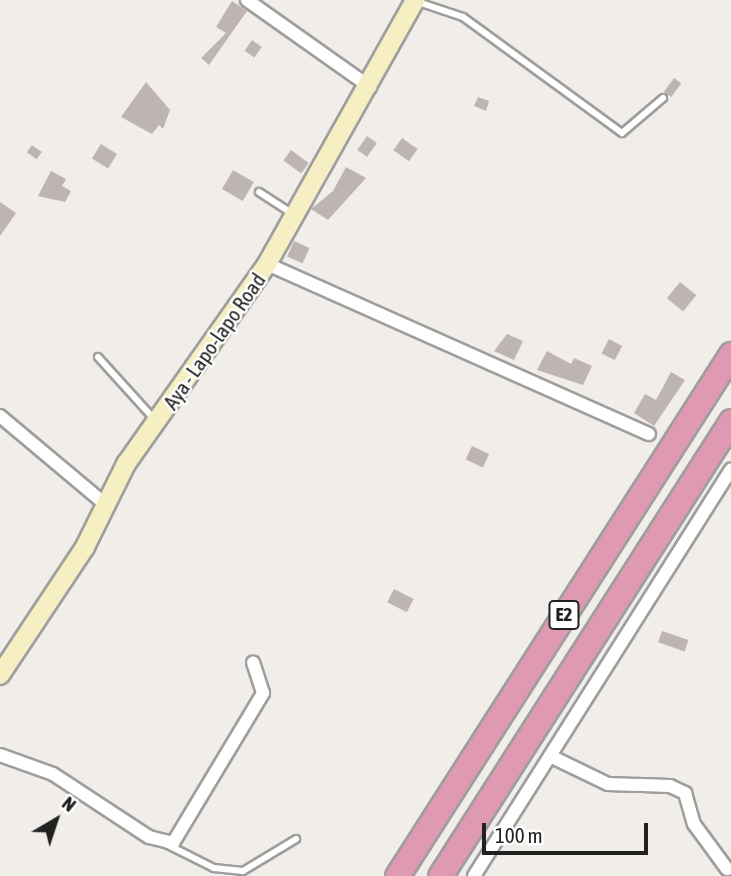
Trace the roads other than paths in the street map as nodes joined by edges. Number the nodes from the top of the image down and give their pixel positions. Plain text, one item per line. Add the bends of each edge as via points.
1 (247, 0) edge
2 (416, 1) edge
3 (370, 87) junction
4 (663, 98) dead end
5 (259, 192) dead end
6 (295, 216) junction
7 (267, 264) junction
8 (731, 354) edge
9 (98, 357) dead end
10 (0, 416) edge
11 (731, 421) edge
12 (158, 422) junction
13 (649, 433) dead end
14 (731, 468) edge
15 (106, 505) junction
16 (253, 663) dead end
17 (0, 675) edge
18 (0, 755) edge
19 (550, 756) junction
20 (296, 839) dead end
21 (164, 843) junction
22 (727, 869) dead end
23 (397, 876) edge
24 (440, 876) edge
25 (474, 876) edge

1 - 3 street
2 - 3 street, Aya - Lapo-lapo Road
2 - 4 lane via 463,17 622,132
3 - 6 street, Aya - Lapo-lapo Road
5 - 6 lane
6 - 7 street, Aya - Lapo-lapo Road
7 - 12 street, Aya - Lapo-lapo Road
7 - 13 street
8 - 23 highway, E2
9 - 12 lane
10 - 15 street
11 - 24 highway, E2
12 - 15 street, Aya - Lapo-lapo Road
14 - 19 street
15 - 17 street, Aya - Lapo-lapo Road via 41,618
16 - 21 street via 263,693 183,834
18 - 21 street via 53,774
19 - 22 street via 608,784 670,786 685,793 694,824
19 - 25 street
20 - 21 lane via 243,870 214,868

